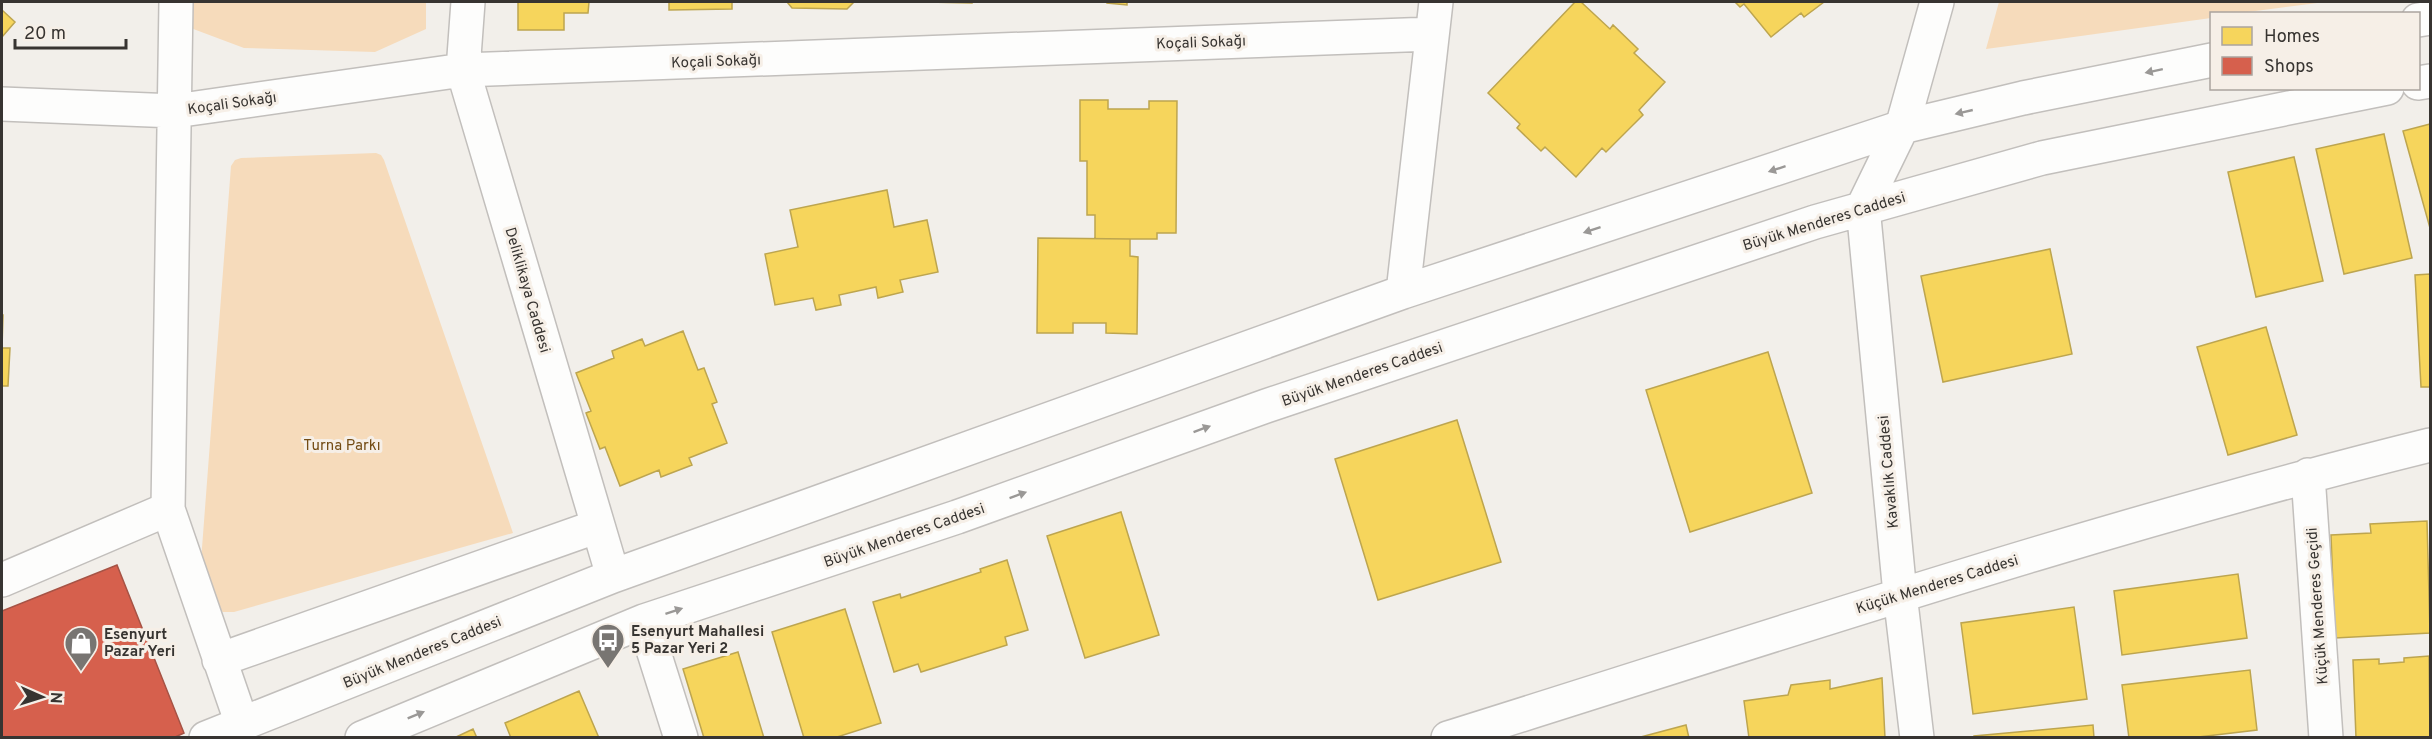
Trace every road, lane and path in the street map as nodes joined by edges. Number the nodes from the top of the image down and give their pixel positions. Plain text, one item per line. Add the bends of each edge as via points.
1 (177, 2) edge
2 (468, 2) edge
3 (1436, 2) edge
4 (1937, 2) edge
5 (1432, 34) junction
6 (2210, 60) edge
7 (463, 70) junction
8 (2377, 90) edge
9 (2, 104) edge
10 (175, 111) junction
11 (1902, 127) junction
12 (1863, 207) junction
13 (1403, 292) junction
14 (2430, 445) edge
15 (2308, 475) junction
16 (168, 509) junction
17 (598, 526) junction
18 (613, 576) junction
19 (2, 580) edge
20 (1900, 594) junction
21 (644, 621) junction
22 (219, 660) junction
23 (242, 723) junction
24 (1527, 726) edge
25 (206, 738) edge
26 (362, 738) edge
27 (681, 738) edge
28 (1448, 738) edge
29 (1917, 738) edge
30 (2326, 738) edge

1 - 10 street
2 - 7 street, Deliklikaya Caddesi
3 - 5 street
4 - 11 street
5 - 7 street, Koçali Sokağı
5 - 13 street
6 -> 11 street, Büyük Menderes Caddesi
7 - 10 street, Koçali Sokağı
7 - 17 street, Deliklikaya Caddesi
8 - 12 street, Büyük Menderes Caddesi via 2042,158
9 - 10 street, Koçali Sokağı
10 - 16 street
11 - 12 street
11 -> 13 street, Büyük Menderes Caddesi
12 - 20 street, Kavaklık Caddesi
21 -> 12 street, Büyük Menderes Caddesi via 957,517 1277,402
13 - 18 street, Büyük Menderes Caddesi
14 - 15 street, Küçük Menderes Caddesi
15 - 20 street, Küçük Menderes Caddesi
15 - 30 street, Küçük Menderes Geçidi
16 - 19 street
16 - 22 street
17 - 18 street, Deliklikaya Caddesi
17 - 22 street
18 - 23 street, Büyük Menderes Caddesi
20 - 24 street, Küçük Menderes Caddesi
20 - 29 street, Kavaklık Caddesi
26 -> 21 street, Büyük Menderes Caddesi
21 - 27 street
22 - 23 street
23 - 25 street, Büyük Menderes Caddesi
24 - 28 street, Küçük Menderes Caddesi

